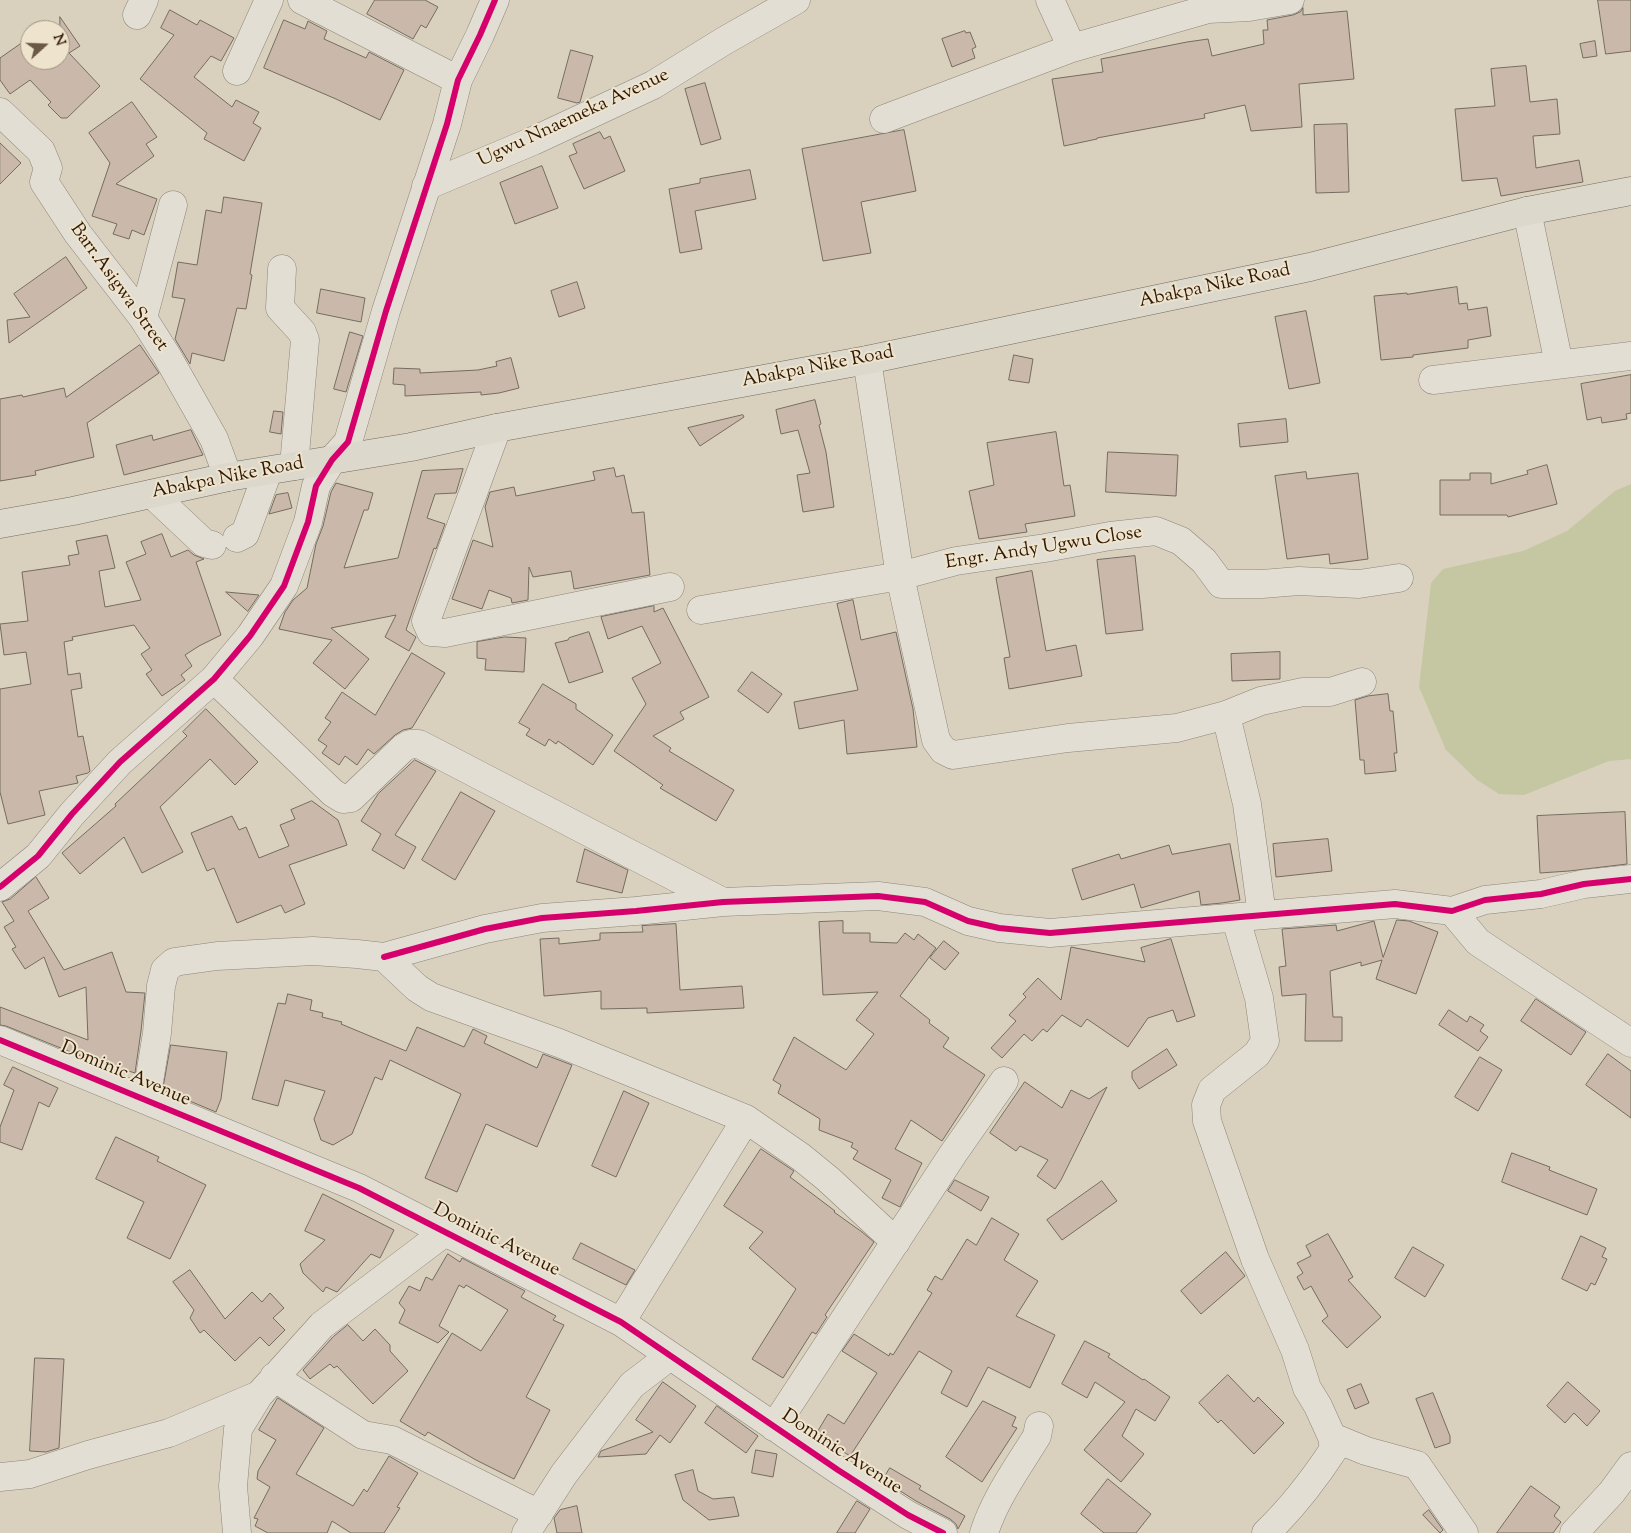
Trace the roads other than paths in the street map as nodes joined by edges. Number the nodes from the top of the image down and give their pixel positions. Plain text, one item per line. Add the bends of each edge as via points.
1 (268, 0) edge
2 (302, 0) edge
3 (495, 0) edge
4 (796, 0) edge
5 (1050, 0) edge
6 (1290, 0) edge
7 (1072, 48) junction
8 (237, 71) dead end
9 (458, 80) junction
10 (0, 112) edge
11 (884, 119) dead end
12 (426, 186) junction
13 (1631, 191) edge
14 (173, 205) dead end
15 (1527, 211) junction
16 (282, 269) dead end
17 (143, 318) junction
18 (1631, 356) edge
19 (868, 360) junction
20 (1559, 364) junction
21 (1433, 380) dead end
22 (497, 428) junction
23 (332, 460) junction
24 (294, 466) junction
25 (268, 471) junction
26 (228, 477) junction
27 (152, 494) junction
28 (0, 524) edge
29 (900, 576) junction
30 (1399, 578) dead end
31 (670, 587) dead end
32 (701, 610) dead end
33 (214, 679) junction
34 (1362, 682) dead end
35 (1226, 715) junction
36 (1631, 879) edge
37 (0, 887) edge
38 (722, 902) junction
39 (1452, 911) junction
40 (1249, 917) junction
41 (384, 957) junction
42 (0, 1040) edge
43 (1631, 1043) edge
44 (1004, 1081) dead end
45 (146, 1100) junction
46 (746, 1119) junction
47 (445, 1232) junction
48 (896, 1242) junction
49 (621, 1322) junction
50 (670, 1356) junction
51 (266, 1386) junction
52 (1039, 1426) dead end
53 (774, 1427) junction
54 (1332, 1437) junction
55 (1631, 1466) edge
56 (0, 1477) edge
57 (532, 1523) edge
58 (237, 1533) edge
59 (943, 1533) edge
60 (984, 1533) edge
61 (1266, 1533) edge
62 (1464, 1533) edge
63 (1574, 1533) edge

1 - 8 street
2 - 9 street
3 - 9 street
4 - 12 street, Ugwu Nnaemeka Avenue via 653,85
5 - 7 street
6 - 7 street via 1208,10
7 - 11 street
9 - 12 street
10 - 17 street, Barr.Asigwa Street via 41,151 48,168 44,182 78,234
12 - 23 street via 348,442
13 - 15 main road, Abakpa Nike Road
14 - 17 street
15 - 19 main road, Abakpa Nike Road via 1310,267
15 - 20 street
16 - 24 street via 280,308 302,332 305,340
17 - 26 street, Barr.Asigwa Street via 214,439
18 - 20 street
19 - 22 main road, Abakpa Nike Road
19 - 29 street
20 - 21 street
22 - 23 main road, Abakpa Nike Road
22 - 31 street via 426,621 431,632 445,632
23 - 24 main road, Abakpa Nike Road
23 - 33 street via 316,486 308,522 284,586 250,636
24 - 25 main road, Abakpa Nike Road
25 - 26 main road, Abakpa Nike Road
25 - 27 street via 245,534 225,542 204,543
26 - 27 main road, Abakpa Nike Road
27 - 28 main road, Abakpa Nike Road
29 - 30 street, Engr. Andy Ugwu Close via 956,561 1156,531 1181,541 1204,561 1221,584 1299,581 1359,584
29 - 32 street, Engr. Andy Ugwu Close
29 - 35 street via 936,740 943,750 953,755 1068,738 1177,728
33 - 37 street via 120,762 38,856
33 - 38 street via 343,799 350,798 403,748 419,744
34 - 35 street via 1330,692 1303,692 1261,701
35 - 40 street via 1248,804
36 - 39 street via 1485,900
38 - 40 street via 878,896 925,902 968,921 999,928 1050,933
38 - 41 street via 542,918 485,929
39 - 40 street via 1395,904
39 - 43 street via 1478,942
40 - 54 street via 1265,1041 1258,1054 1212,1090 1206,1105 1207,1120 1256,1259 1295,1350 1307,1388
41 - 45 street via 313,951 217,956 174,962 165,970 161,986
41 - 46 street via 417,988 431,996 559,1043
42 - 45 street, Dominic Avenue
44 - 48 street
45 - 47 street, Dominic Avenue via 359,1188
46 - 48 street via 828,1179
46 - 49 street
47 - 49 street, Dominic Avenue
47 - 51 street via 322,1325
48 - 53 street
49 - 50 street, Dominic Avenue
50 - 53 street, Dominic Avenue
50 - 57 street via 632,1385 564,1474
51 - 56 street via 169,1433 30,1474
51 - 57 street via 363,1435 392,1440
51 - 58 street via 238,1429 232,1486
52 - 60 street via 1037,1436 1004,1489
53 - 59 street, Dominic Avenue via 908,1515
54 - 61 street via 1334,1449 1317,1474
54 - 62 street via 1366,1451 1416,1464
55 - 63 street

